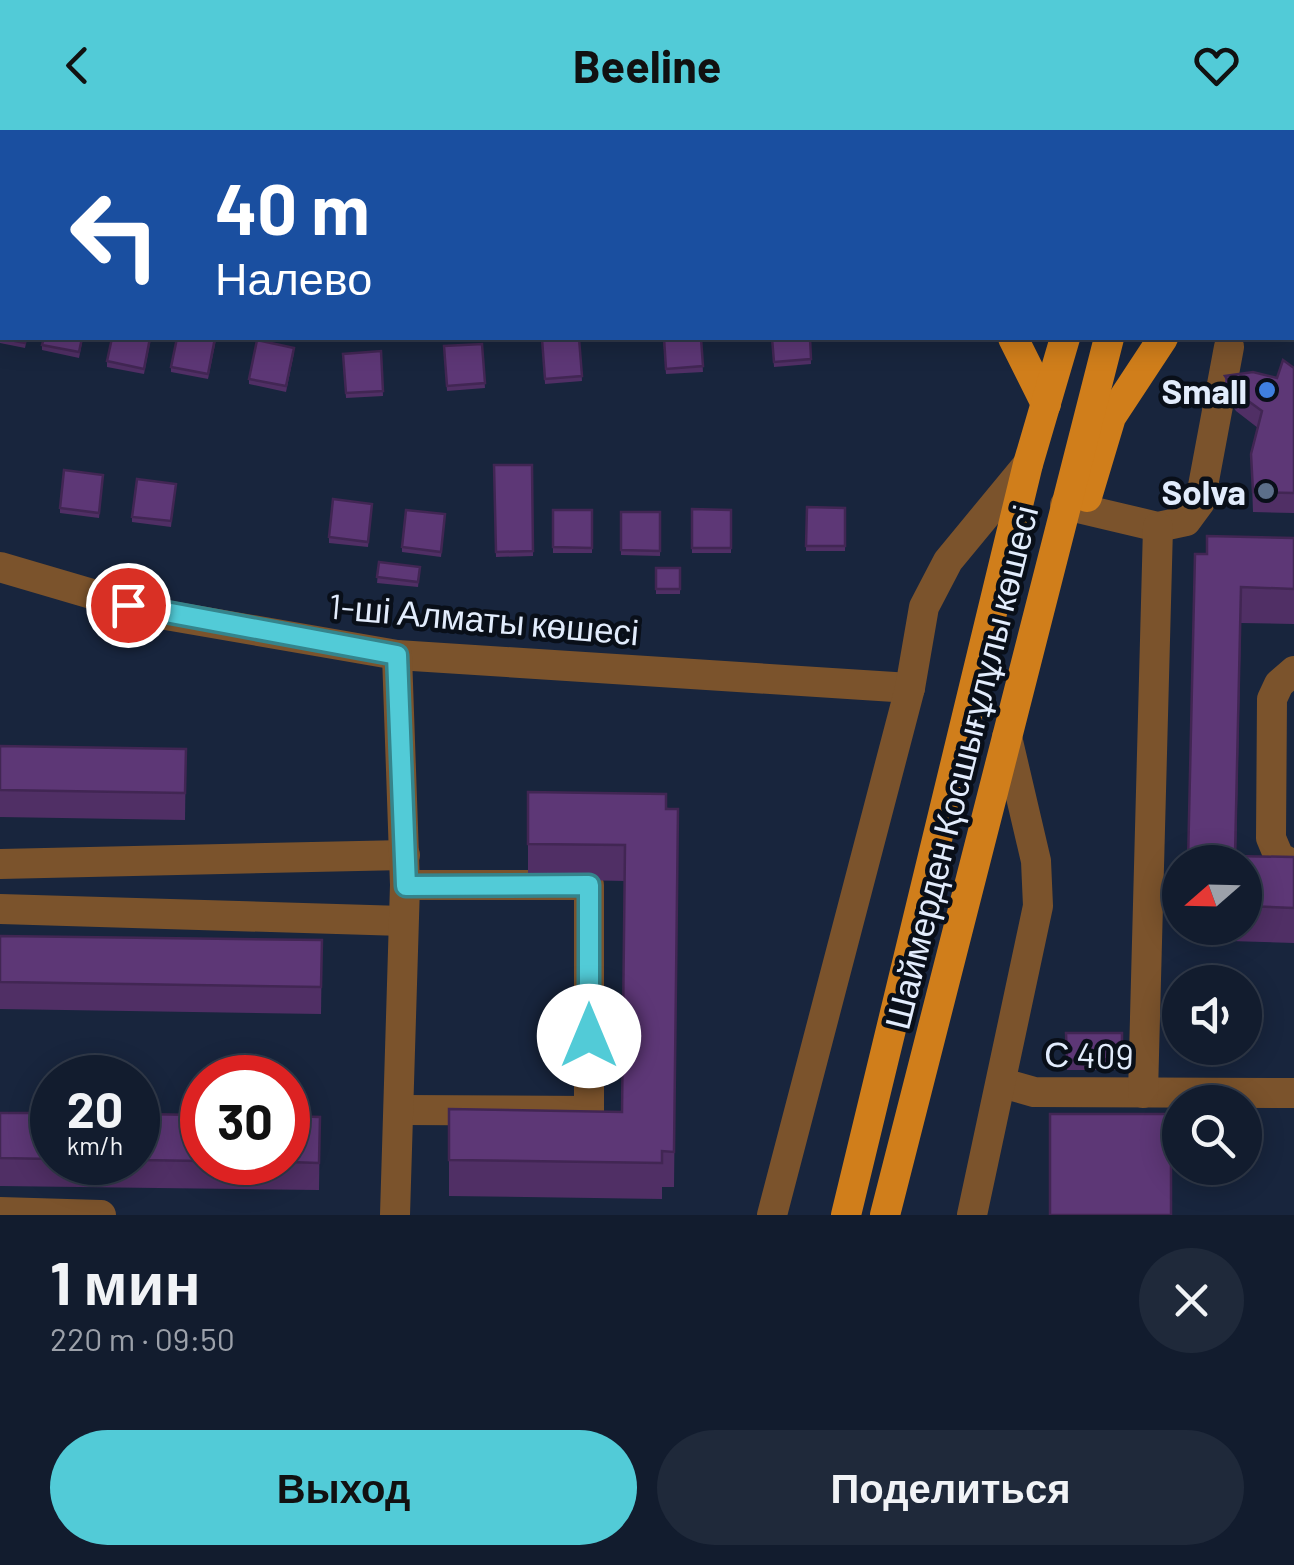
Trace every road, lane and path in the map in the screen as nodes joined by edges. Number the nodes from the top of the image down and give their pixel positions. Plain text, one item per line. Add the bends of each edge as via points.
1 (1014, 340) edge
2 (1064, 340) edge
3 (1108, 340) edge
4 (1162, 340) edge
5 (1229, 347) dead end
6 (1046, 404) junction
7 (1028, 464) junction
8 (1074, 507) junction
9 (1158, 527) junction
10 (0, 567) edge
11 (397, 655) junction
12 (1294, 671) edge
13 (910, 688) junction
14 (1007, 737) junction
15 (405, 855) junction
16 (0, 864) edge
17 (1294, 864) edge
18 (406, 886) junction
19 (0, 909) edge
20 (403, 921) junction
21 (1002, 1084) junction
22 (1294, 1092) edge
23 (1143, 1094) junction
24 (402, 1110) junction
25 (0, 1212) edge
26 (100, 1215) edge
27 (395, 1215) edge
28 (772, 1215) edge
29 (846, 1215) edge
30 (885, 1215) edge
31 (972, 1215) edge

1 - 6 main road
2 - 6 main road, Шаймерден Қосшығұлұлы көшесі
3 - 8 main road, Шаймерден Қосшығұлұлы көшесі
4 - 8 main road via 1112,417
5 - 9 street via 1200,502 1186,521
6 - 7 main road, Шаймерден Қосшығұлұлы көшесі
7 - 13 street via 940,576 924,607
7 - 29 main road, Шаймерден Қосшығұлұлы көшесі
8 - 9 street
8 - 14 main road, Шаймерден Қосшығұлұлы көшесі via 1029,643
9 - 23 street
10 - 11 street, 1-ші Алматы көшесі via 160,614
11 - 13 street, 1-ші Алматы көшесі
11 - 15 street
12 - 17 street via 1272,699 1271,838 1279,857
13 - 28 street
14 - 21 street via 1036,861 1038,906
14 - 30 main road, Шаймерден Қосшығұлұлы көшесі
15 - 16 street
15 - 18 street
18 - 20 street
18 - 24 street via 589,885 589,1111
19 - 20 street
20 - 24 street
21 - 23 street, С 409 via 1034,1092
21 - 31 street
22 - 23 street, С 409
24 - 27 street
25 - 26 street

